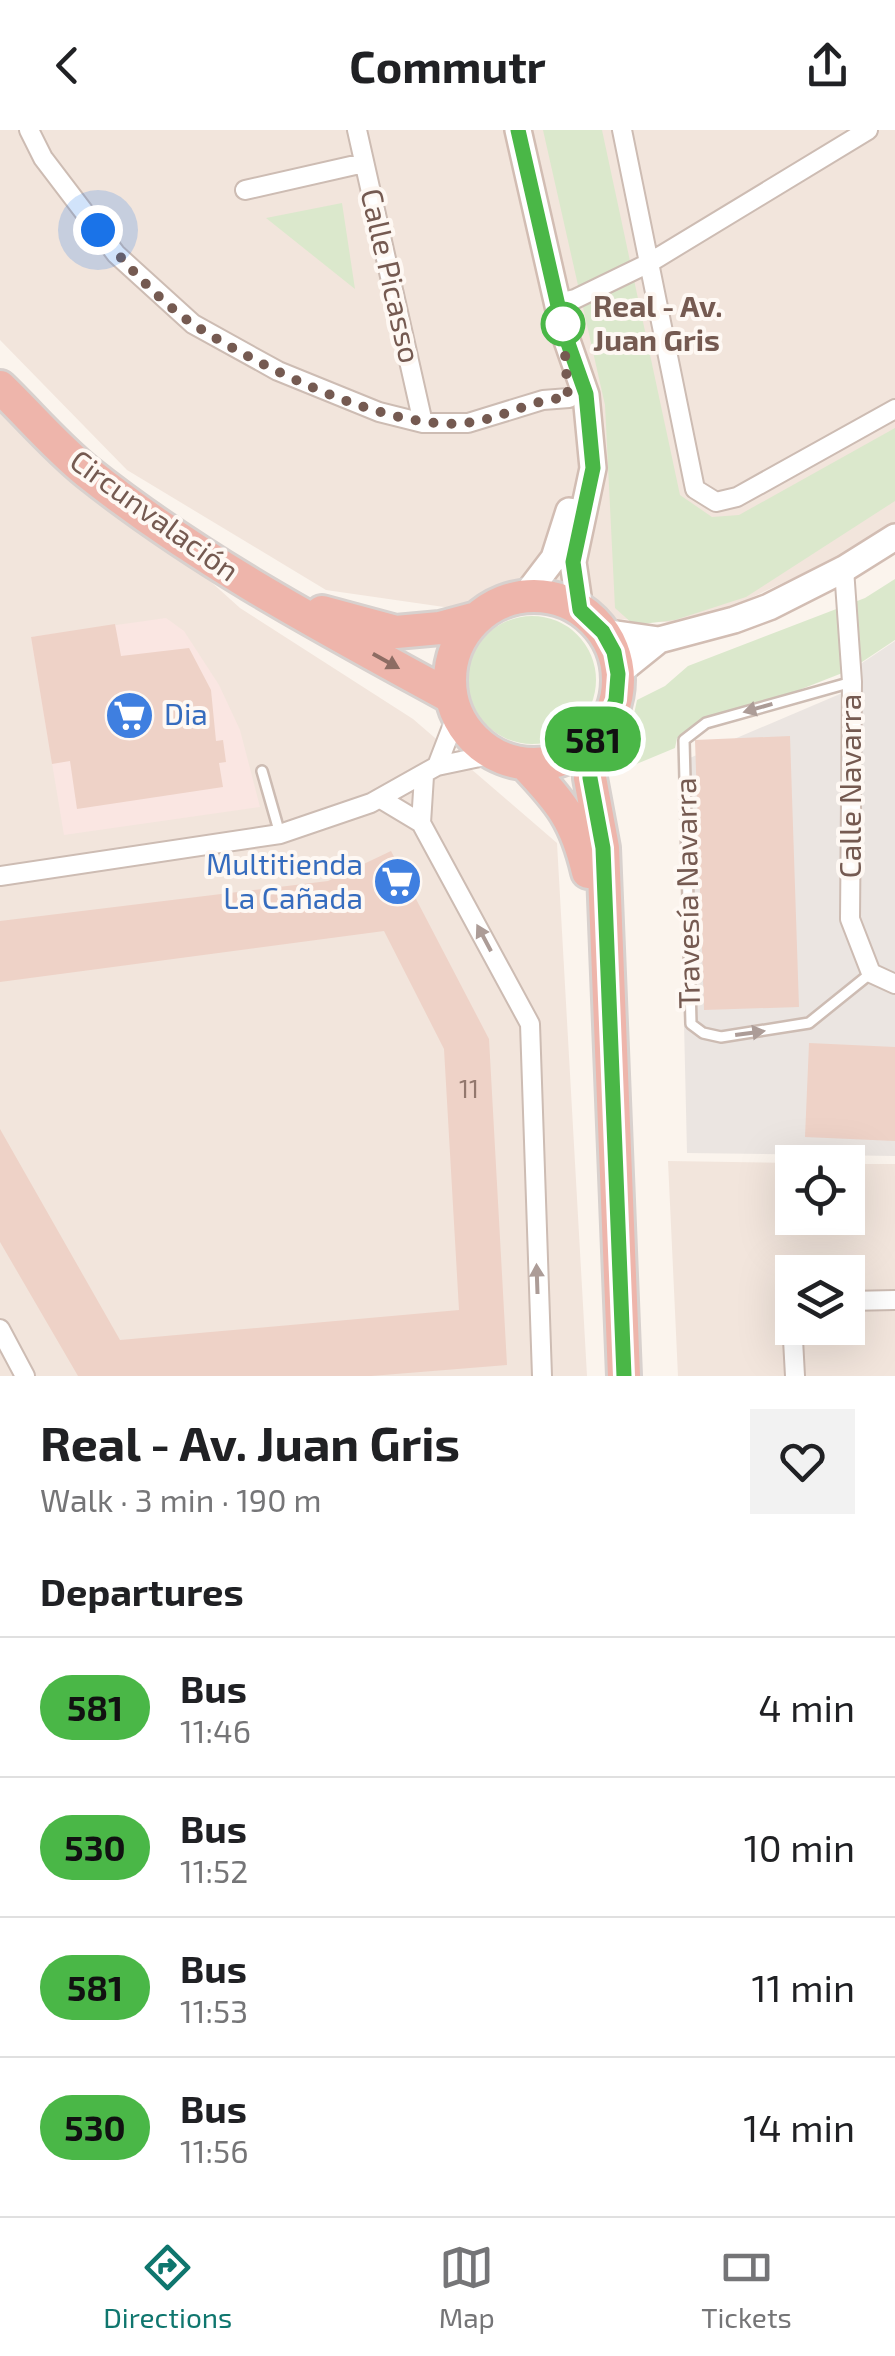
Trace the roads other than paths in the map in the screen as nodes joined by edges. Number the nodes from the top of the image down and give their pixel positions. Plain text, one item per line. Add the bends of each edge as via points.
1 (28, 130) edge
2 (356, 130) edge
3 (518, 130) edge
4 (622, 130) edge
5 (868, 130) edge
6 (364, 164) junction
7 (246, 190) dead end
8 (648, 263) junction
9 (558, 302) junction
10 (564, 332) junction
11 (0, 387) edge
12 (568, 398) junction
13 (895, 409) edge
14 (424, 423) junction
15 (895, 537) edge
16 (844, 569) junction
17 (525, 596) junction
18 (270, 598) junction
19 (477, 618) junction
20 (592, 621) junction
21 (659, 640) junction
22 (618, 674) junction
23 (852, 682) junction
24 (454, 705) junction
25 (589, 744) junction
26 (510, 759) junction
27 (262, 771) dead end
28 (431, 771) junction
29 (381, 798) junction
30 (421, 823) junction
31 (280, 834) junction
32 (0, 876) edge
33 (606, 950) junction
34 (871, 973) junction
35 (895, 984) edge
36 (895, 1300) edge
37 (865, 1301) edge
38 (0, 1329) edge
39 (793, 1345) edge
40 (25, 1376) edge
41 (542, 1376) edge
42 (624, 1376) edge
43 (795, 1376) edge

1 - 14 street via 116,254 193,324 278,371
2 - 6 street, Calle Picasso
3 - 9 street
4 - 8 street
5 - 8 street
6 - 7 street
6 - 14 street, Calle Picasso
8 - 9 street
8 - 13 street via 694,489 716,502 736,497
9 - 10 street
10 - 12 street
10 - 20 street via 586,394 593,468 573,562
11 - 18 highway, Circunvalación via 84,470 200,556
12 - 14 street via 468,423
12 - 17 street via 576,465 568,520 554,558
15 - 16 street
16 - 21 street via 734,620
16 - 23 street, Calle Navarra
17 - 19 highway
17 - 20 highway via 554,598
18 - 19 highway via 396,632
18 -> 24 highway
19 - 24 highway via 453,654
20 - 21 street
20 - 22 highway via 614,652
21 - 22 street
22 - 25 highway via 616,700
23 - 34 street, Calle Navarra via 850,920
23 -> 34 lane, Travesía Navarra via 706,723 684,740 690,1024 721,1037 809,1024
24 - 26 highway via 472,737
24 - 28 street
25 - 26 highway via 560,760
25 - 33 highway via 603,848
26 - 28 street
26 - 33 highway via 560,800 579,835
27 - 31 lane
28 - 29 street
28 - 30 street
29 - 30 street
29 - 31 street
41 -> 30 street via 530,1024
31 - 32 street
33 - 42 highway
34 - 35 street
36 - 37 street
38 - 40 street
39 - 43 street

